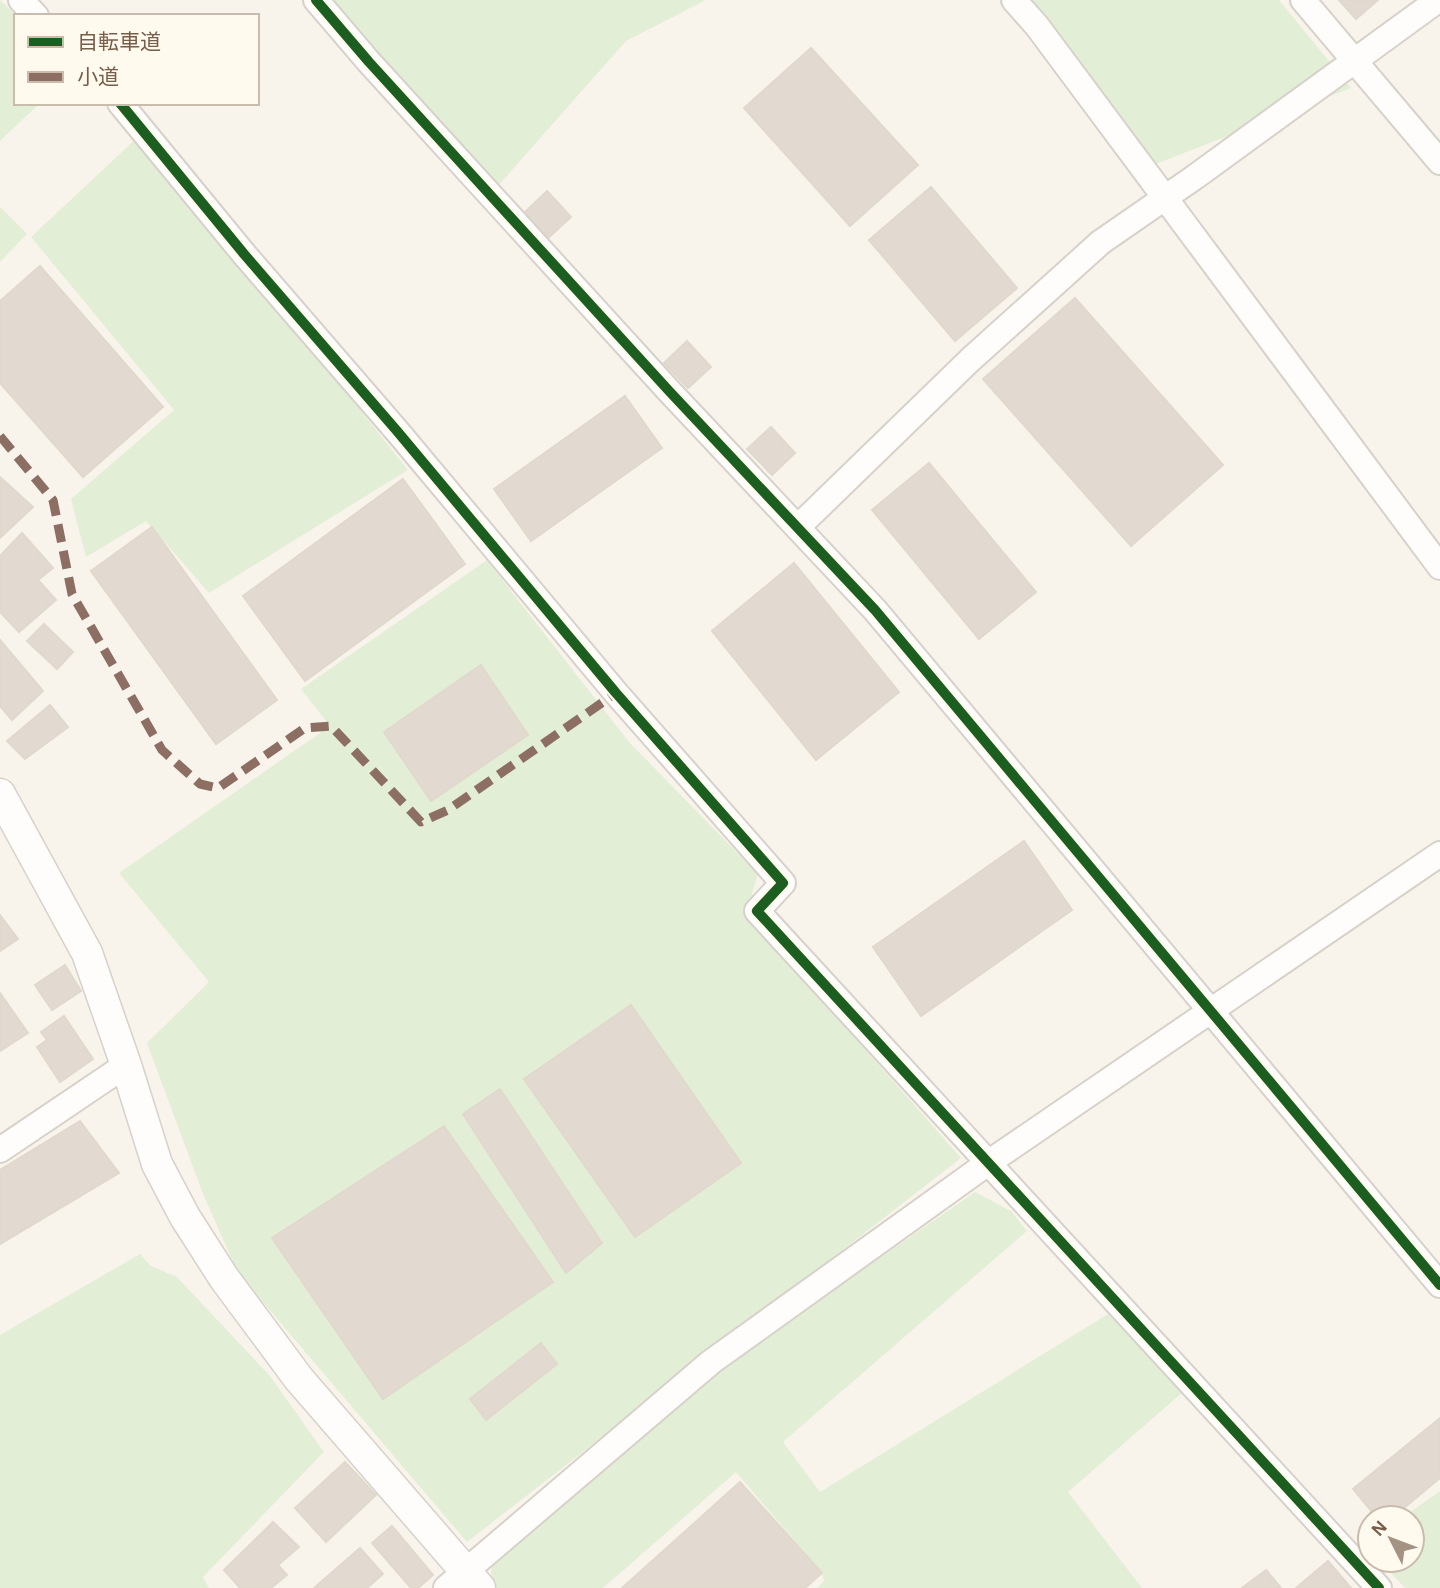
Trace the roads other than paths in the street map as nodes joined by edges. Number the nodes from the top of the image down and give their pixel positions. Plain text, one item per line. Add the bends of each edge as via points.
1 (21, 0) edge
2 (316, 0) edge
3 (1014, 0) edge
4 (1303, 0) edge
5 (1438, 0) edge
6 (34, 14) edge
7 (1354, 60) junction
8 (122, 105) edge
9 (1440, 162) edge
10 (1165, 199) junction
11 (799, 526) junction
12 (1440, 567) edge
13 (0, 794) edge
14 (1440, 854) edge
15 (1210, 1011) junction
16 (127, 1065) junction
17 (0, 1150) edge
18 (988, 1163) junction
19 (1440, 1284) edge
20 (464, 1582) edge
21 (1379, 1588) edge

1 - 6 street
2 - 11 street via 652,372
3 - 10 street
4 - 7 street
5 - 7 street
7 - 9 street
7 - 10 street
8 - 18 street via 783,883 757,911
10 - 11 street via 1101,242 970,360
10 - 12 street
11 - 15 street via 875,610
13 - 16 street via 87,953
14 - 15 street
15 - 18 street
15 - 19 street
16 - 17 street
16 - 20 street via 157,1164 224,1278 299,1379
18 - 20 street via 711,1362
18 - 21 street

